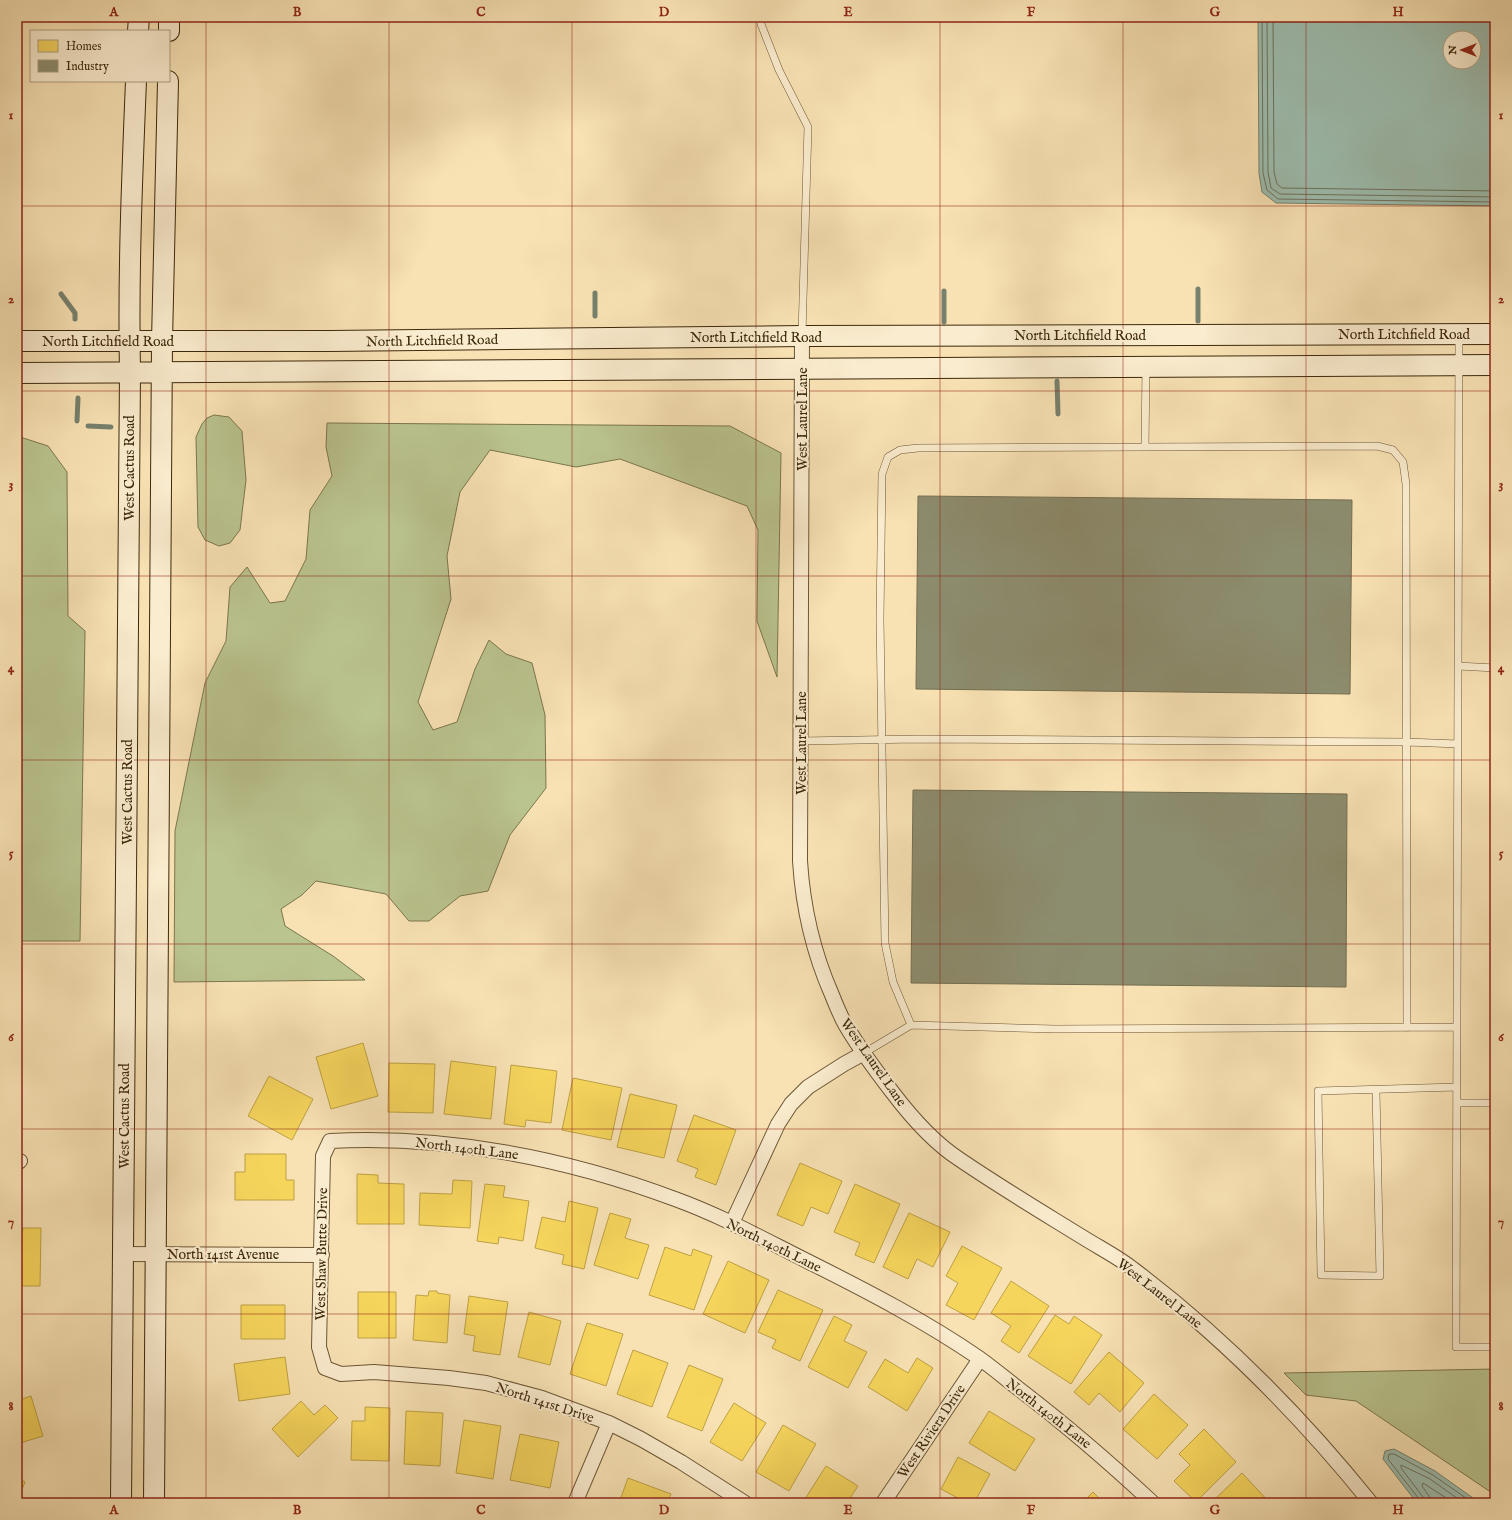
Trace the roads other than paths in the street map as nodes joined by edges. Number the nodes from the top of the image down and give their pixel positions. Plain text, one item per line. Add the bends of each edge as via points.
1 (139, 17) edge
2 (169, 17) edge
3 (760, 17) edge
4 (138, 30) edge
5 (169, 30) edge
6 (136, 82) edge
7 (168, 82) edge
8 (1459, 334) junction
9 (1495, 334) edge
10 (802, 336) junction
11 (17, 341) edge
12 (130, 341) junction
13 (162, 341) junction
14 (1459, 365) junction
15 (1495, 365) edge
16 (1146, 367) junction
17 (802, 368) junction
18 (130, 372) junction
19 (162, 372) junction
20 (17, 373) edge
21 (1145, 447) junction
22 (1458, 666) junction
23 (1495, 668) edge
24 (801, 741) junction
25 (881, 741) junction
26 (1407, 742) junction
27 (1458, 744) junction
28 (911, 1025) junction
29 (1457, 1027) junction
30 (1407, 1028) junction
31 (864, 1054) junction
32 (1457, 1087) junction
33 (1376, 1090) junction
34 (1457, 1103) junction
35 (1495, 1103) edge
36 (330, 1141) joint
37 (732, 1223) junction
38 (123, 1254) junction
39 (156, 1254) junction
40 (322, 1255) junction
41 (1495, 1347) edge
42 (980, 1359) junction
43 (325, 1368) joint
44 (609, 1423) junction
45 (121, 1503) edge
46 (154, 1503) edge
47 (575, 1503) edge
48 (745, 1503) edge
49 (883, 1503) edge
50 (1153, 1503) edge
51 (1371, 1503) edge

1 - 4 main road
2 - 5 main road
3 - 10 lane via 780,70 808,127
6 - 12 main road, West Cactus Road
7 - 13 main road
8 - 9 main road, North Litchfield Road
8 - 10 main road, North Litchfield Road
8 - 14 lane
10 - 13 main road, North Litchfield Road
10 - 17 street, West Laurel Lane
11 - 12 main road, North Litchfield Road
12 - 13 main road, North Litchfield Road
12 - 18 main road, West Cactus Road
13 - 19 main road
14 - 15 main road
14 - 16 main road
14 - 22 lane
16 - 17 main road
16 - 21 lane
17 - 19 main road
17 - 24 street, West Laurel Lane
18 - 19 main road
18 - 20 main road
18 - 38 main road, West Cactus Road
19 - 39 main road
21 - 25 lane via 918,448 900,450 888,457 882,474
21 - 26 lane via 1377,446 1393,450 1403,462 1406,484
22 - 23 lane
22 - 27 lane
24 - 25 lane
24 - 31 street, West Laurel Lane via 800,861 809,930 837,1008
25 - 26 lane
25 - 28 lane via 885,942 893,982
26 - 27 lane
26 - 30 lane
27 - 29 lane
28 - 30 lane via 1055,1030
28 - 31 lane
29 - 30 lane
29 - 32 lane
31 - 37 street via 808,1087 791,1104 778,1124
31 - 51 street, West Laurel Lane via 917,1124 957,1158 1131,1268 1212,1334 1299,1420
32 - 33 lane
32 - 34 lane
33 - 33 lane via 1318,1091 1321,1275 1380,1276
34 - 35 lane
34 - 41 lane via 1456,1347
36 - 37 street, North 140th Lane via 446,1143 523,1155 637,1186 676,1199
36 - 40 street, West Shaw Butte Drive via 323,1156
37 - 42 street, North 140th Lane via 875,1295
38 - 39 street, North 141st Avenue
38 - 45 main road, West Cactus Road
39 - 40 street, North 141st Avenue
39 - 46 main road
40 - 43 street, West Shaw Butte Drive via 319,1347
42 - 49 street, West Riviera Drive
42 - 50 street, North 140th Lane via 1093,1448
43 - 44 street, North 141st Drive via 341,1374 374,1372 486,1383 542,1398
44 - 47 street
44 - 48 street, North 141st Drive via 681,1462

